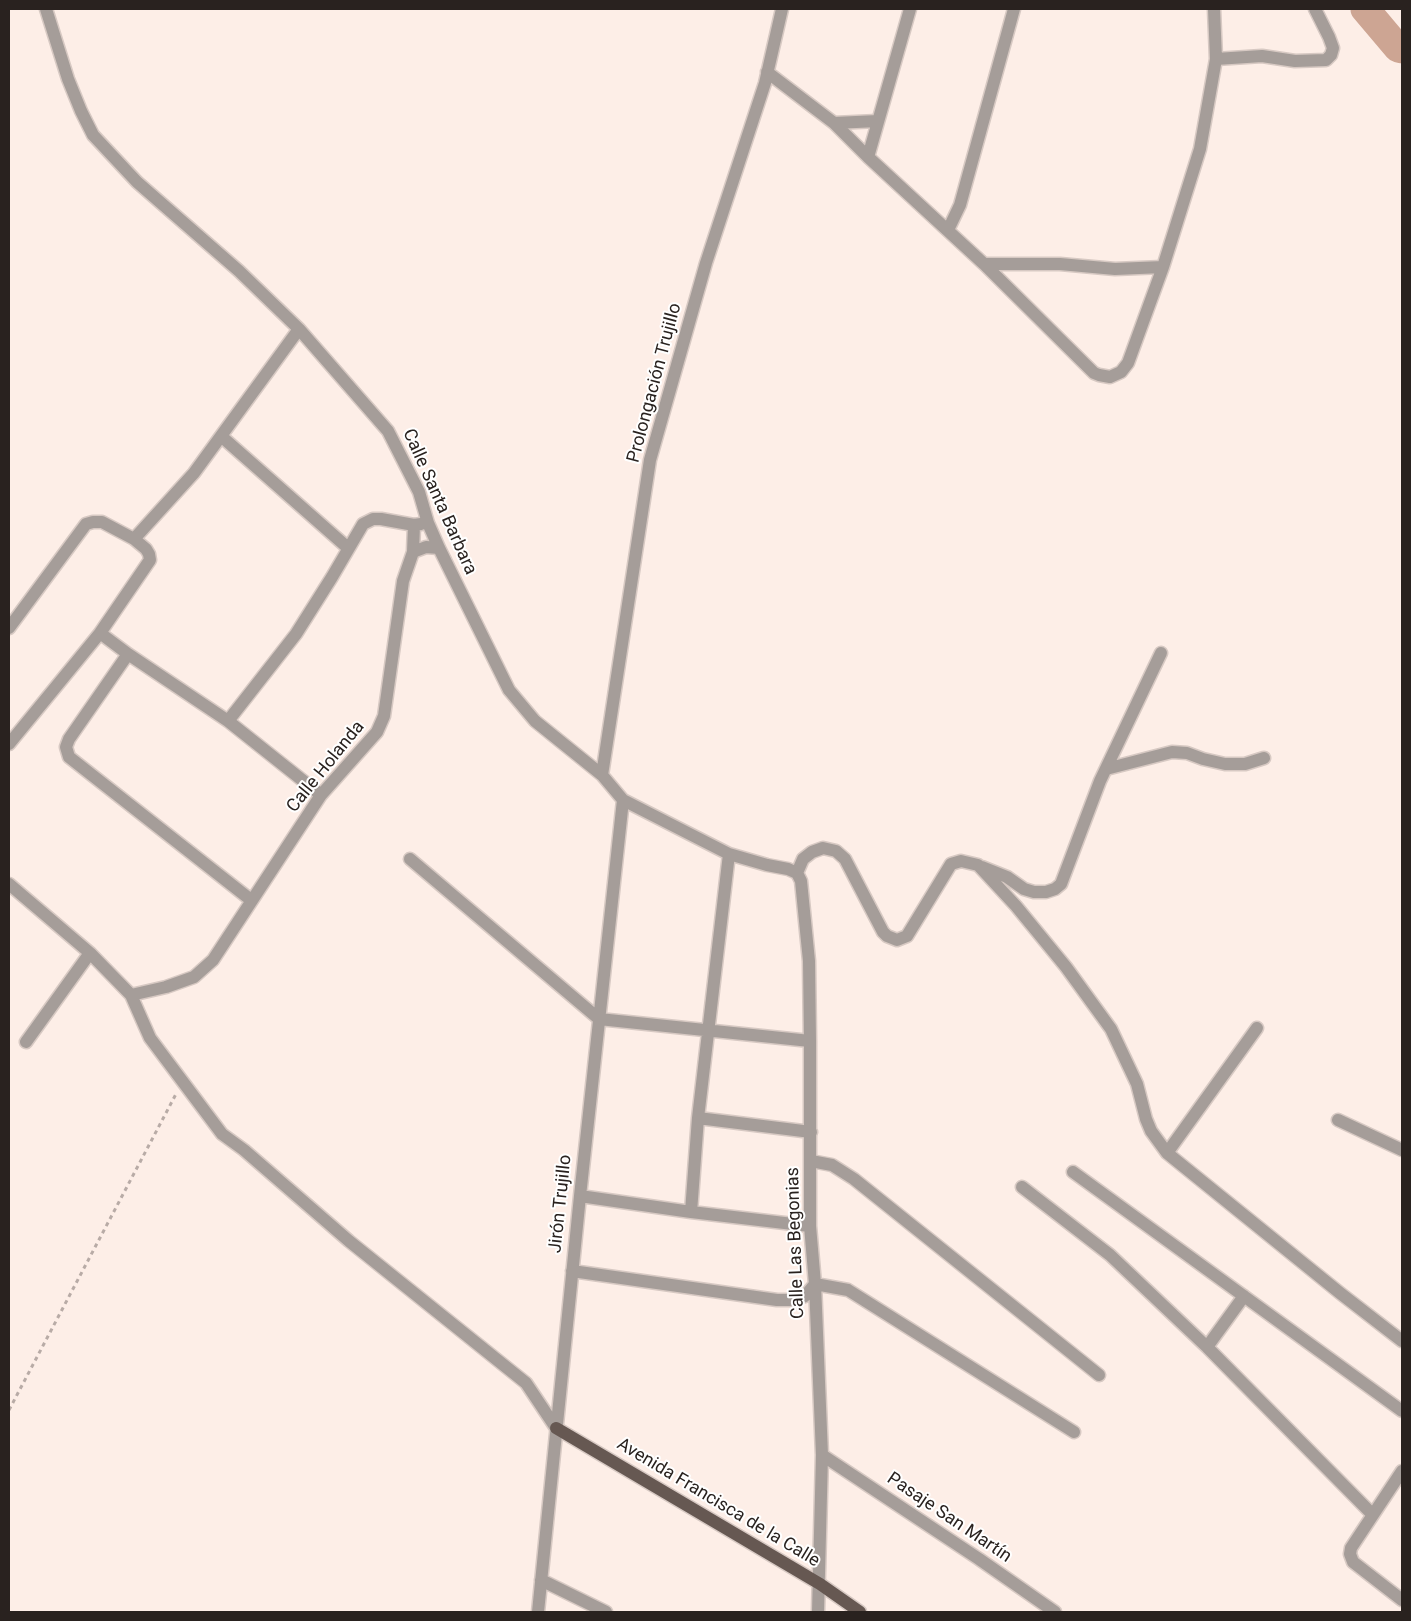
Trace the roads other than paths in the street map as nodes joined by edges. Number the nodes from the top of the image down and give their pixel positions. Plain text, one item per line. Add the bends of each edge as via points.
1 (46, 9) edge
2 (782, 9) edge
3 (910, 9) edge
4 (1014, 9) edge
5 (1214, 9) edge
6 (1315, 9) edge
7 (1216, 59) junction
8 (767, 72) junction
9 (878, 121) junction
10 (834, 123) junction
11 (868, 157) junction
12 (948, 230) junction
13 (984, 264) junction
14 (1163, 267) junction
15 (299, 329) junction
16 (221, 436) junction
17 (428, 523) junction
18 (414, 525) junction
19 (134, 539) junction
20 (348, 548) junction
21 (439, 548) junction
22 (413, 552) junction
23 (9, 628) edge
24 (100, 633) junction
25 (1160, 653) dead end
26 (128, 654) junction
27 (228, 721) junction
28 (9, 744) edge
29 (1264, 758) dead end
30 (1106, 769) junction
31 (602, 776) junction
32 (321, 795) junction
33 (623, 800) junction
34 (729, 854) junction
35 (410, 859) dead end
36 (978, 866) junction
37 (797, 873) junction
38 (9, 884) edge
39 (252, 900) junction
40 (90, 953) junction
41 (131, 995) junction
42 (599, 1019) junction
43 (1256, 1028) dead end
44 (708, 1030) junction
45 (810, 1041) junction
46 (26, 1042) dead end
47 (698, 1118) junction
48 (1338, 1120) dead end
49 (811, 1132) junction
50 (1402, 1150) edge
51 (1166, 1152) junction
52 (811, 1161) junction
53 (1073, 1172) dead end
54 (1022, 1186) dead end
55 (580, 1196) junction
56 (691, 1212) junction
57 (810, 1226) junction
58 (572, 1270) junction
59 (815, 1284) junction
60 (1244, 1296) junction
61 (1402, 1341) edge
62 (1207, 1347) junction
63 (1099, 1375) dead end
64 (1402, 1411) edge
65 (556, 1428) junction
66 (1074, 1432) dead end
67 (822, 1455) junction
68 (1402, 1471) edge
69 (1373, 1515) junction
70 (541, 1580) junction
71 (820, 1584) junction
72 (1402, 1600) edge
73 (538, 1612) edge
74 (606, 1612) edge
75 (818, 1612) edge
76 (860, 1612) edge
77 (1055, 1612) edge

1 - 15 street, Calle Santa Barbara via 68,79 93,135 137,182 239,271
2 - 8 street, Prolongación Trujillo
3 - 9 street
4 - 12 street via 960,205
5 - 7 street
6 - 7 street via 1333,48 1326,60 1294,61 1262,56
7 - 14 street via 1200,148
8 - 10 street
8 - 31 street, Prolongación Trujillo via 706,263 650,460
9 - 10 street
9 - 11 street
10 - 11 street
11 - 12 street
12 - 13 street
13 - 14 street via 1060,264 1115,269
13 - 14 street via 1094,373 1110,377 1121,372 1128,363
15 - 16 street
15 - 17 street, Calle Santa Barbara via 388,431 418,492
16 - 19 street via 194,473
16 - 20 street
17 - 18 street
17 - 21 street, Calle Santa Barbara
18 - 20 street via 372,519 363,524
18 - 22 street, Calle Holanda
19 - 23 street via 102,522 86,524
19 - 24 street via 146,549 150,560
20 - 27 street via 296,634
21 - 22 street via 426,547
21 - 31 street, Calle Santa Barbara via 509,690 535,721
22 - 32 street, Calle Holanda via 403,581 384,716 377,732
24 - 26 street
24 - 28 street
25 - 30 street
26 - 27 street
26 - 39 street via 69,738 66,747 69,757
27 - 32 street
29 - 30 street via 1245,764 1225,764 1172,752
30 - 36 street via 1061,884 1055,889 1034,892
31 - 33 street, Calle Santa Barbara
32 - 39 street, Calle Holanda
33 - 34 street, Calle Santa Barbara
33 - 42 street, Jirón Trujillo
34 - 37 street, Calle Santa Barbara
34 - 44 street
35 - 42 street
36 - 37 street via 961,861 951,864 907,936 897,940 883,932 845,859 836,851 823,848 812,852 803,858
36 - 51 street via 1016,906 1107,1023 1137,1084 1151,1132
37 - 45 street, Calle Las Begonias via 801,881 809,961
38 - 40 street
39 - 41 street, Calle Holanda via 213,960 194,978
40 - 41 street
40 - 46 street
41 - 65 street via 150,1038 222,1134 349,1242 526,1383
42 - 44 street
42 - 55 street, Jirón Trujillo
43 - 51 street
44 - 45 street
44 - 47 street
45 - 49 street, Calle Las Begonias
47 - 49 street
47 - 56 street
48 - 50 street
49 - 52 street, Calle Las Begonias
51 - 61 street
52 - 57 street, Calle Las Begonias
52 - 63 street via 832,1165 854,1179
53 - 60 street
54 - 62 street via 1110,1255
55 - 56 street
55 - 58 street, Jirón Trujillo
56 - 57 street
57 - 59 street, Calle Las Begonias
58 - 59 street via 777,1300 805,1296
58 - 65 street, Jirón Trujillo
59 - 66 street via 848,1290
59 - 67 street, Calle Las Begonias
60 - 62 street
60 - 64 street
62 - 69 street
65 - 70 street, Jirón Trujillo
65 - 71 main road, Avenida Francisca de la Calle
67 - 71 street, Calle Las Begonias
67 - 77 street, Pasaje San Martín
68 - 69 street
69 - 72 street via 1350,1554 1353,1562
70 - 73 street, Jirón Trujillo
70 - 74 street
71 - 75 street, Calle Las Begonias
71 - 76 main road, Avenida Francisca de la Calle

